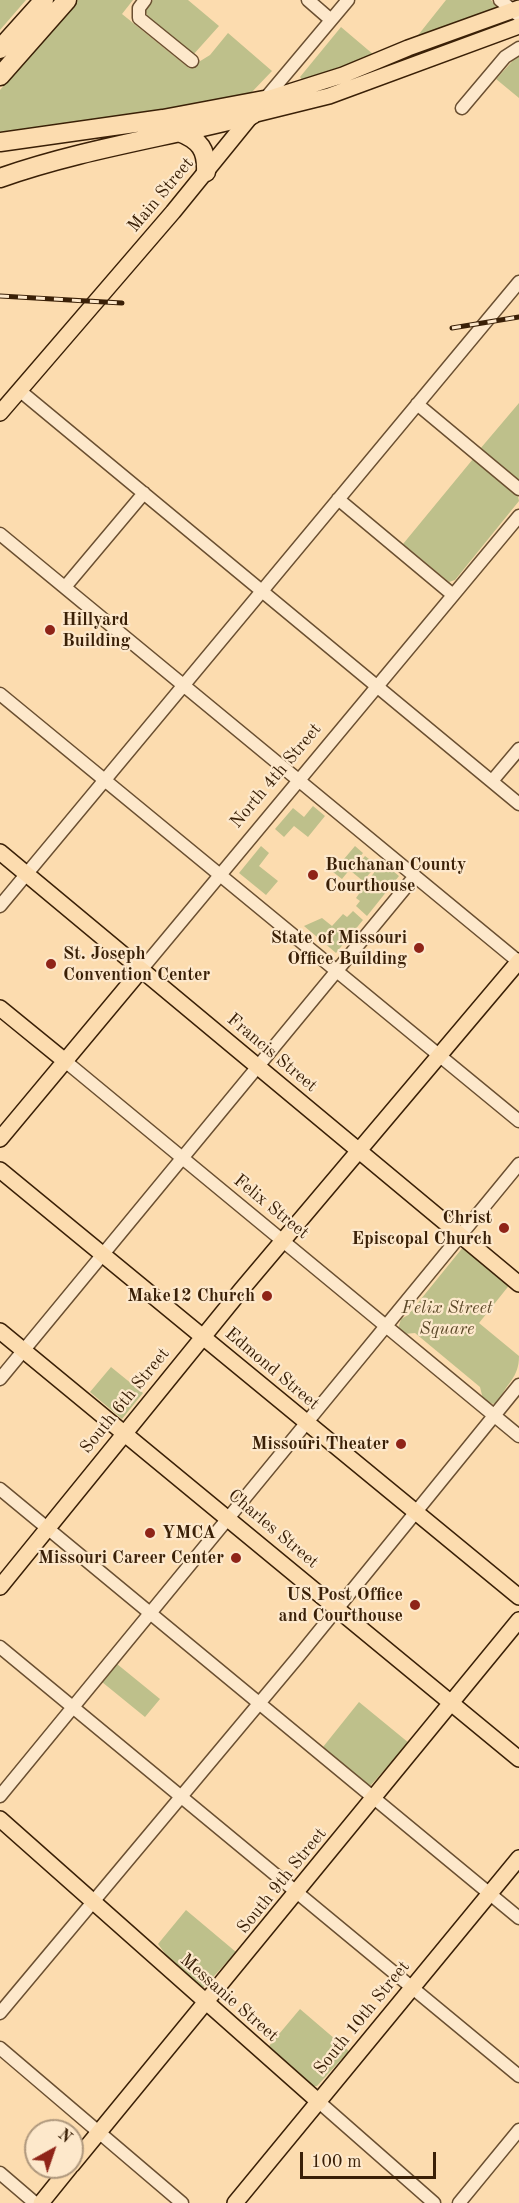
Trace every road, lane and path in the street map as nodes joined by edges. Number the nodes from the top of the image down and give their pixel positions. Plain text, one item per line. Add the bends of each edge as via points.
1 (44, 0) edge
2 (67, 0) edge
3 (146, 0) edge
4 (308, 0) edge
5 (348, 0) edge
6 (500, 0) edge
7 (517, 12) edge
8 (332, 20) junction
9 (519, 26) edge
10 (519, 48) edge
11 (0, 49) edge
12 (192, 61) dead end
13 (0, 76) edge
14 (264, 100) junction
15 (462, 108) dead end
16 (252, 115) junction
17 (179, 132) junction
18 (0, 142) edge
19 (206, 172) junction
20 (0, 178) edge
21 (519, 282) edge
22 (19, 390) junction
23 (417, 404) junction
24 (0, 413) edge
25 (519, 489) edge
26 (144, 493) junction
27 (338, 499) junction
28 (519, 516) edge
29 (0, 534) edge
30 (64, 587) junction
31 (263, 590) junction
32 (453, 595) junction
33 (184, 685) junction
34 (377, 686) junction
35 (0, 694) edge
36 (519, 749) edge
37 (105, 780) junction
38 (299, 780) junction
39 (492, 782) junction
40 (519, 804) edge
41 (0, 852) edge
42 (27, 874) junction
43 (219, 875) junction
44 (416, 876) junction
45 (0, 906) edge
46 (519, 961) edge
47 (141, 970) junction
48 (337, 971) junction
49 (0, 1008) edge
50 (440, 1055) junction
51 (65, 1061) junction
52 (258, 1067) junction
53 (519, 1121) edge
54 (0, 1140) edge
55 (359, 1153) junction
56 (181, 1158) junction
57 (519, 1164) edge
58 (0, 1170) edge
59 (459, 1234) junction
60 (283, 1242) junction
61 (102, 1254) junction
62 (519, 1284) edge
63 (385, 1325) junction
64 (0, 1331) edge
65 (203, 1337) junction
66 (24, 1350) junction
67 (0, 1379) edge
68 (519, 1385) edge
69 (494, 1416) junction
70 (306, 1422) junction
71 (125, 1432) junction
72 (519, 1436) edge
73 (0, 1489) edge
74 (416, 1513) junction
75 (228, 1517) junction
76 (48, 1528) junction
77 (0, 1587) edge
78 (519, 1598) edge
79 (338, 1608) junction
80 (151, 1612) junction
81 (519, 1620) edge
82 (0, 1647) edge
83 (261, 1702) junction
84 (452, 1702) junction
85 (73, 1707) junction
86 (519, 1759) edge
87 (0, 1796) edge
88 (182, 1796) junction
89 (375, 1798) junction
90 (0, 1819) edge
91 (519, 1858) edge
92 (298, 1892) junction
93 (490, 1894) junction
94 (93, 1902) junction
95 (519, 1918) edge
96 (412, 1988) junction
97 (206, 2004) junction
98 (0, 2013) edge
99 (0, 2048) edge
100 (519, 2076) edge
101 (319, 2102) junction
102 (519, 2130) edge
103 (99, 2132) junction
104 (84, 2150) edge
105 (0, 2173) edge
106 (60, 2179) edge
107 (431, 2202) edge
108 (35, 2203) edge
109 (41, 2203) edge
110 (182, 2203) edge
111 (235, 2203) edge
112 (459, 2203) edge

1 - 11 highway
2 - 13 highway
3 - 12 street via 139,18
4 - 8 street
5 - 8 street, Main Street
6 - 7 street
7 - 14 main road
8 - 14 street, Main Street
9 - 16 main road via 329,96
10 - 15 street via 505,57
14 - 16 main road, Main Street
14 - 18 highway
16 - 17 highway
16 - 19 main road, Main Street
17 - 19 highway via 202,146 207,155
17 - 20 highway via 44,163
19 - 22 main road, Main Street
21 - 23 street
22 - 24 main road, Main Street
22 - 26 street
23 - 25 street
23 - 27 street
26 - 30 street
26 - 31 street
27 - 31 street
27 - 32 street
28 - 32 street, North 4th Street
29 - 30 street
30 - 33 street
31 - 33 street
31 - 34 street
32 - 34 street, North 4th Street
33 - 37 street
33 - 38 street
34 - 38 street, North 4th Street
34 - 39 street
35 - 37 street
36 - 39 street
37 - 42 street
37 - 43 street
38 - 43 street, North 4th Street
38 - 44 street
39 - 40 street
41 - 42 main road, Francis Street
42 - 45 street
42 - 47 main road, Francis Street
43 - 47 street, North 4th Street
43 - 48 street
44 - 46 street
44 - 48 street
46 - 50 main road, South 6th Street
47 - 51 main road, North 4th Street
47 - 52 main road, Francis Street
48 - 50 street
48 - 52 street
49 - 51 main road, Felix Street
50 - 53 street
50 - 55 main road, South 6th Street
51 - 54 main road, North 4th Street
51 - 56 street, Felix Street
52 - 55 main road, Francis Street
52 - 56 street
55 - 59 main road, Francis Street
55 - 60 main road, South 6th Street
56 - 60 street, Felix Street
56 - 61 street
57 - 59 street
58 - 61 main road, Edmond Street
59 - 62 main road, Francis Street
59 - 63 street
60 - 63 street, Felix Street
60 - 65 main road, South 6th Street
61 - 65 main road, Edmond Street
61 - 66 street
63 - 69 street, Felix Street
63 - 70 street
64 - 66 main road, Charles Street
65 - 70 main road, Edmond Street
65 - 71 main road, South 6th Street
66 - 67 street
66 - 71 main road, Charles Street
68 - 69 street
69 - 72 street, Felix Street
69 - 74 street
70 - 74 main road, Edmond Street
70 - 75 street
71 - 75 main road, Charles Street
71 - 76 main road, South 6th Street
73 - 76 street
74 - 78 main road, Edmond Street
74 - 79 street
75 - 79 main road, Charles Street
75 - 80 street
76 - 77 main road, South 6th Street
76 - 80 street
79 - 83 street
79 - 84 main road, Charles Street
80 - 83 street
80 - 85 street
81 - 84 main road, South 9th Street
82 - 85 street
83 - 88 street
83 - 89 street
84 - 86 main road, Charles Street
84 - 89 main road, South 9th Street
85 - 87 street
85 - 88 street
88 - 92 street
88 - 94 street
89 - 92 main road, South 9th Street
89 - 93 street
90 - 94 main road, Messanie Street
91 - 93 main road, South 10th Street
92 - 96 street
92 - 97 main road, South 9th Street
93 - 95 street
93 - 96 main road, South 10th Street
94 - 97 main road, Messanie Street
94 - 98 street
96 - 100 street
96 - 101 main road, South 10th Street
97 - 101 main road, Messanie Street
97 - 103 main road, South 9th Street
99 - 103 street
101 - 107 street, Messanie Street
101 - 111 main road, South 10th Street
102 - 112 street
103 - 104 main road, South 9th Street
103 - 110 street
105 - 108 street
106 - 109 main road, South 9th Street

